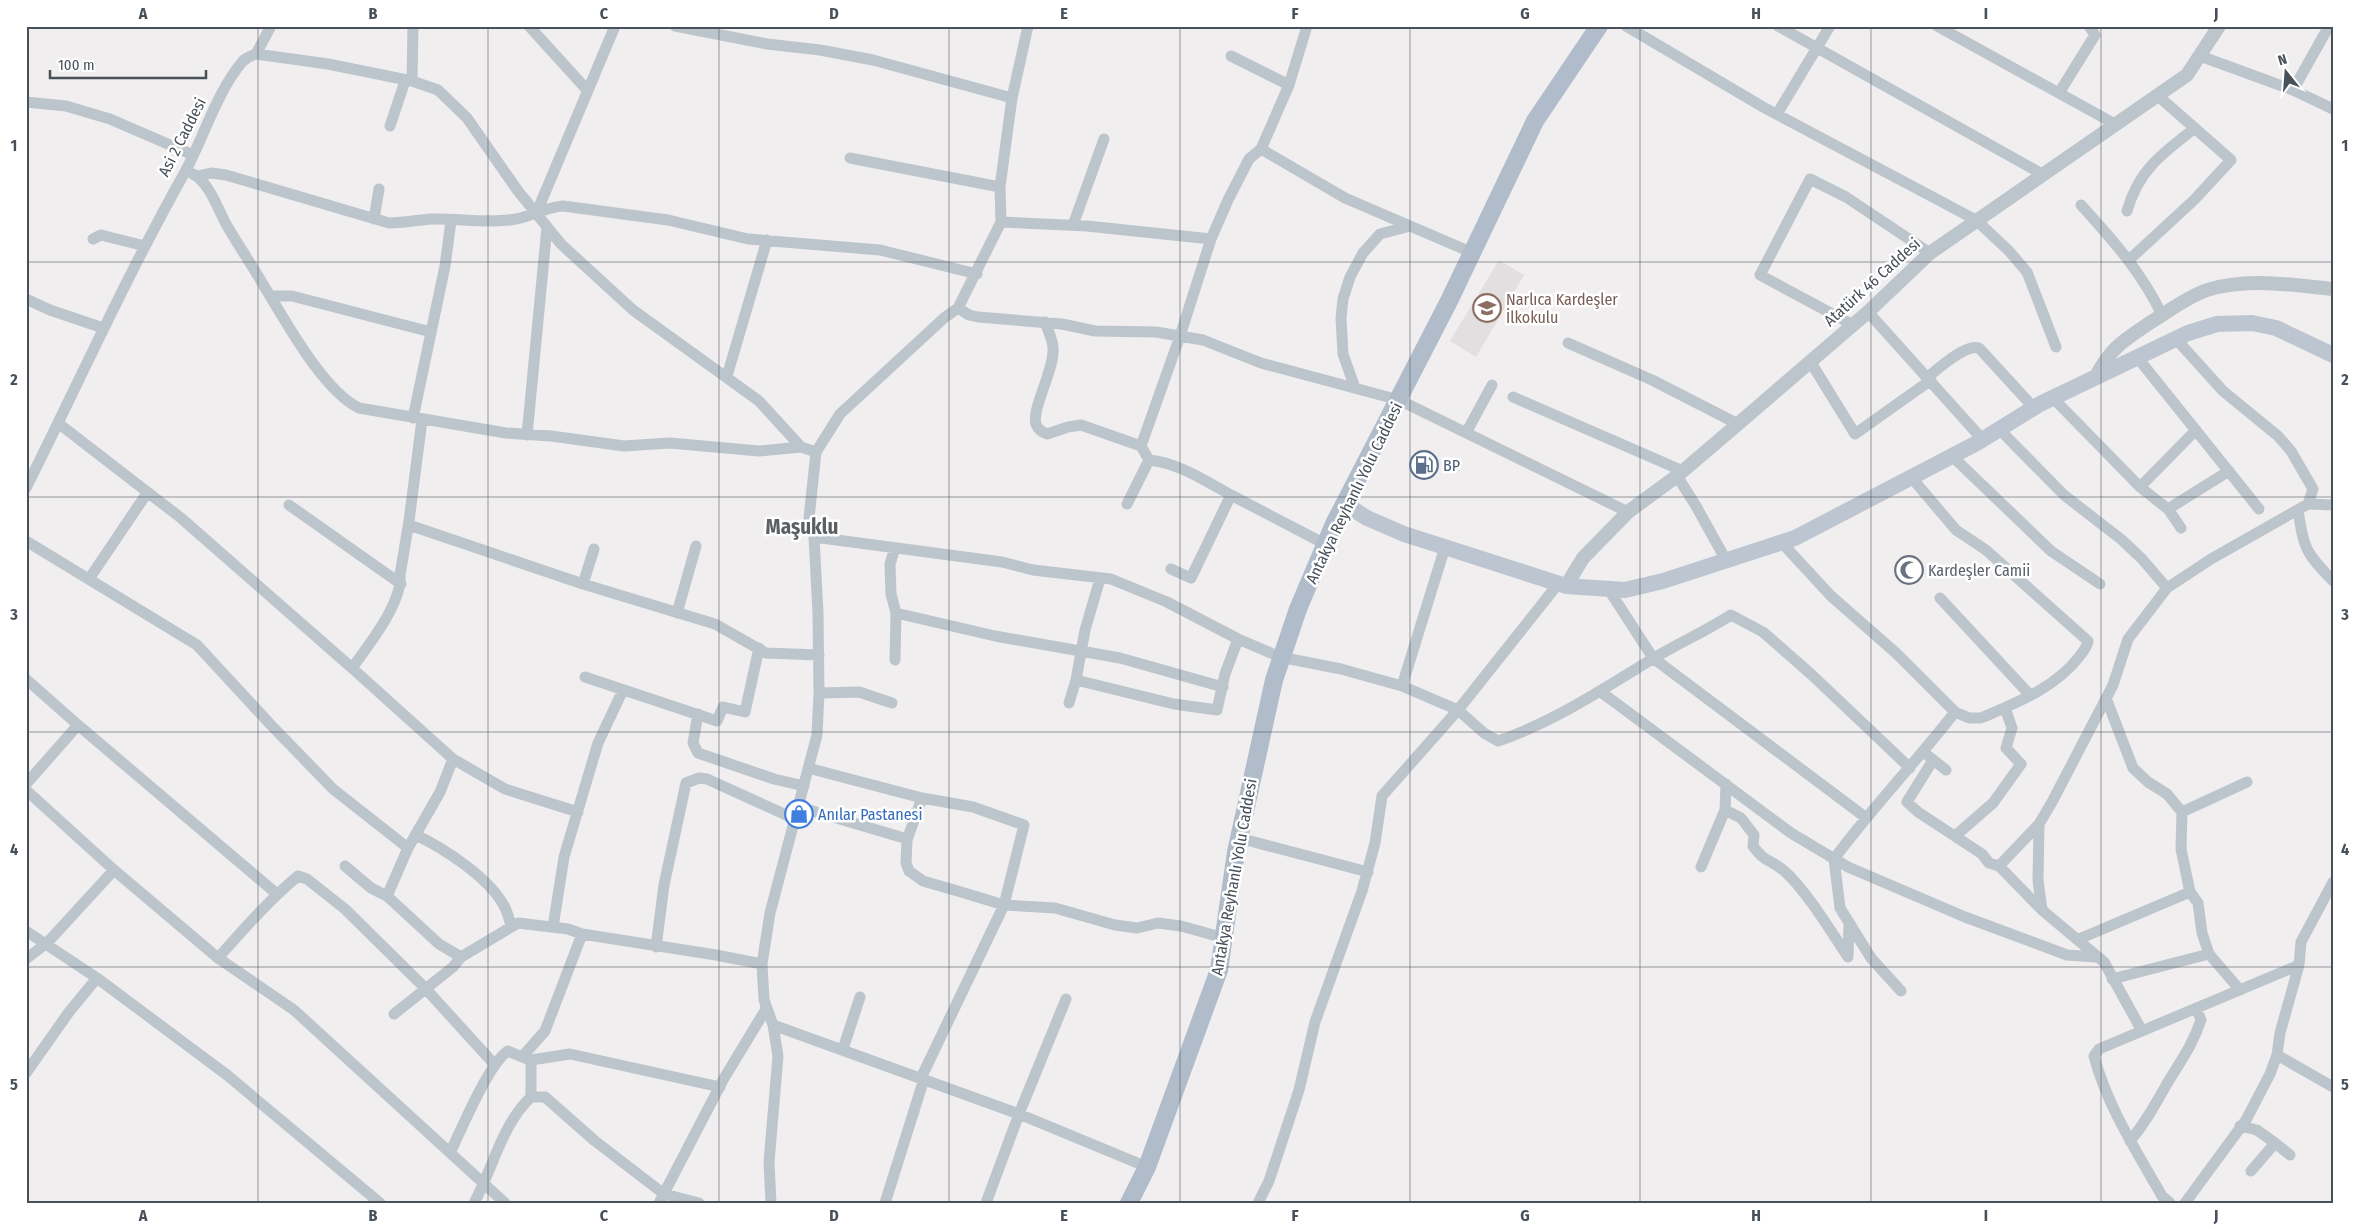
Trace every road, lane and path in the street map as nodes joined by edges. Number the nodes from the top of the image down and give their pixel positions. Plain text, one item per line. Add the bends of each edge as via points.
1 (271, 26) edge
2 (413, 26) edge
3 (529, 26) edge
4 (615, 26) edge
5 (675, 26) edge
6 (1028, 26) edge
7 (1307, 26) edge
8 (1599, 26) edge
9 (1626, 26) edge
10 (1778, 26) edge
11 (1830, 26) edge
12 (2089, 26) edge
13 (2219, 26) edge
14 (2328, 26) edge
15 (1939, 27) edge
16 (1815, 48) junction
17 (256, 54) junction
18 (1231, 56) dead end
19 (2200, 56) junction
20 (409, 81) junction
21 (1289, 85) junction
22 (2293, 90) junction
23 (588, 91) junction
24 (2059, 94) junction
25 (2157, 95) junction
26 (1012, 98) junction
27 (26, 102) edge
28 (2333, 109) edge
29 (1777, 114) junction
30 (2115, 124) junction
31 (390, 126) dead end
32 (2195, 128) junction
33 (1104, 139) dead end
34 (1261, 149) junction
35 (193, 155) junction
36 (850, 158) dead end
37 (185, 171) junction
38 (2042, 174) junction
39 (198, 176) junction
40 (1000, 188) junction
41 (379, 190) dead end
42 (2081, 204) dead end
43 (2127, 211) dead end
44 (536, 214) junction
45 (358, 215) junction
46 (374, 219) junction
47 (1976, 220) junction
48 (451, 221) junction
49 (1001, 222) junction
50 (1073, 226) junction
51 (1410, 226) junction
52 (355, 227) dead end
53 (547, 227) junction
54 (1211, 238) junction
55 (93, 239) dead end
56 (767, 240) junction
57 (145, 246) junction
58 (1473, 253) junction
59 (1930, 253) junction
60 (2128, 260) junction
61 (977, 274) junction
62 (2333, 289) edge
63 (271, 296) junction
64 (26, 299) edge
65 (958, 308) junction
66 (1868, 312) junction
67 (2162, 315) junction
68 (1045, 322) junction
69 (1853, 325) junction
70 (103, 328) junction
71 (431, 332) junction
72 (1180, 336) junction
73 (2176, 339) junction
74 (1568, 343) dead end
75 (2056, 347) dead end
76 (2333, 355) edge
77 (2137, 357) junction
78 (1810, 361) junction
79 (727, 376) junction
80 (1929, 378) junction
81 (2095, 378) junction
82 (1492, 385) dead end
83 (1355, 388) junction
84 (1513, 397) dead end
85 (2053, 398) junction
86 (1399, 400) junction
87 (2034, 408) junction
88 (417, 419) junction
89 (58, 423) junction
90 (1738, 424) junction
91 (1999, 430) junction
92 (2196, 430) junction
93 (1466, 432) junction
94 (527, 436) junction
95 (1982, 440) junction
96 (1141, 446) junction
97 (801, 447) junction
98 (816, 452) junction
99 (1952, 456) junction
100 (1150, 460) junction
101 (2229, 471) junction
102 (1680, 474) junction
103 (1911, 477) junction
104 (2140, 487) junction
105 (26, 488) edge
106 (147, 492) junction
107 (1231, 495) junction
108 (289, 504) dead end
109 (1127, 504) dead end
110 (1345, 504) junction
111 (2333, 505) edge
112 (2303, 507) junction
113 (2168, 509) junction
114 (2260, 509) dead end
115 (1628, 512) junction
116 (409, 525) junction
117 (2181, 528) dead end
118 (814, 537) junction
119 (26, 540) edge
120 (1782, 543) junction
121 (1325, 544) junction
122 (696, 546) dead end
123 (1445, 547) junction
124 (895, 548) junction
125 (594, 549) dead end
126 (1727, 562) junction
127 (1171, 569) dead end
128 (89, 579) junction
129 (1100, 579) junction
130 (2333, 581) edge
131 (401, 584) junction
132 (584, 584) junction
133 (2100, 584) dead end
134 (1562, 585) junction
135 (1607, 587) junction
136 (2166, 588) junction
137 (1940, 598) dead end
138 (677, 613) junction
139 (896, 613) junction
140 (1238, 639) junction
141 (759, 648) junction
142 (1081, 650) junction
143 (818, 655) junction
144 (1280, 657) junction
145 (1653, 658) junction
146 (895, 660) dead end
147 (352, 668) junction
148 (584, 677) dead end
149 (26, 679) edge
150 (1076, 680) junction
151 (1402, 686) junction
152 (1222, 687) junction
153 (623, 690) junction
154 (1601, 692) junction
155 (819, 693) junction
156 (2030, 696) junction
157 (2106, 698) junction
158 (892, 703) dead end
159 (1069, 703) dead end
160 (2006, 708) junction
161 (1458, 710) junction
162 (1955, 712) junction
163 (698, 714) junction
164 (78, 725) junction
165 (1928, 756) junction
166 (453, 759) junction
167 (808, 768) junction
168 (1910, 768) junction
169 (1946, 770) dead end
170 (2247, 782) dead end
171 (26, 784) edge
172 (1726, 784) junction
173 (804, 786) junction
174 (26, 790) edge
175 (922, 798) junction
176 (799, 806) junction
177 (1725, 810) junction
178 (578, 812) junction
179 (2182, 812) junction
180 (1865, 817) junction
181 (794, 819) junction
182 (2039, 824) junction
183 (416, 835) junction
184 (1955, 836) junction
185 (1238, 838) junction
186 (907, 840) junction
187 (408, 848) junction
188 (1834, 859) junction
189 (345, 866) dead end
190 (1999, 866) junction
191 (1701, 867) dead end
192 (114, 870) junction
193 (1368, 872) junction
194 (2333, 882) edge
195 (2190, 892) junction
196 (277, 894) junction
197 (387, 896) junction
198 (1004, 905) junction
199 (2042, 910) junction
200 (1849, 923) junction
201 (511, 925) junction
202 (553, 927) junction
203 (26, 931) edge
204 (582, 934) junction
205 (1224, 938) junction
206 (2079, 939) junction
207 (47, 944) junction
208 (656, 947) junction
209 (2209, 954) junction
210 (461, 956) junction
211 (2096, 957) junction
212 (26, 958) edge
213 (218, 958) junction
214 (762, 964) junction
215 (2299, 965) junction
216 (97, 978) junction
217 (2112, 980) junction
218 (425, 988) junction
219 (2240, 990) junction
220 (1900, 991) dead end
221 (860, 997) dead end
222 (1066, 999) dead end
223 (764, 1000) junction
224 (2196, 1008) junction
225 (394, 1014) dead end
226 (773, 1025) junction
227 (2142, 1031) junction
228 (843, 1049) junction
229 (2278, 1055) junction
230 (526, 1058) junction
231 (495, 1065) junction
232 (26, 1073) edge
233 (923, 1079) junction
234 (720, 1087) junction
235 (2333, 1087) edge
236 (531, 1097) junction
237 (1018, 1114) junction
238 (2240, 1126) junction
239 (2130, 1141) junction
240 (2275, 1143) junction
241 (450, 1153) junction
242 (2290, 1155) dead end
243 (1147, 1166) junction
244 (2252, 1170) dead end
245 (484, 1185) junction
246 (662, 1198) edge
247 (380, 1203) edge
248 (474, 1203) edge
249 (505, 1203) edge
250 (698, 1203) edge
251 (771, 1203) edge
252 (885, 1203) edge
253 (986, 1203) edge
254 (1129, 1203) edge
255 (1258, 1203) edge
256 (2170, 1203) edge
257 (2185, 1203) edge

1 - 17 street
2 - 20 street
3 - 23 street
4 - 23 street
5 - 26 street via 873,60
6 - 26 street
7 - 21 street
8 - 58 main road, Antakya Reyhanlı Yolu Caddesi via 1535,121
9 - 29 street
10 - 16 street
11 - 16 street
12 - 24 street via 2095,35
13 - 19 street, Atatürk 46 Caddesi
14 - 22 street
15 - 24 street
16 - 29 street
16 - 38 street
17 - 20 street via 328,64
17 - 35 street, Asi 2 Caddesi via 242,62
18 - 21 street
19 - 22 street
19 - 25 street, Atatürk 46 Caddesi via 2187,75
20 - 31 street
20 - 44 street via 429,85 451,100
21 - 34 street
22 - 28 street
23 - 44 street
24 - 30 street
25 - 30 street, Atatürk 46 Caddesi
25 - 32 street
26 - 40 street
27 - 35 street via 66,106 110,119
29 - 47 street
30 - 38 street, Atatürk 46 Caddesi
32 - 43 street via 2162,154 2137,182
32 - 60 street via 2231,160 2188,206
33 - 50 street
34 - 51 street via 1345,198
34 - 54 street via 1249,159
35 - 37 street, Asi 2 Caddesi
36 - 40 street
37 - 39 street
37 - 57 street, Asi 2 Caddesi
38 - 47 street, Atatürk 46 Caddesi
39 - 45 street via 211,173 226,175
39 - 63 street
40 - 49 street
41 - 46 street
42 - 60 street
44 - 48 street via 514,220
44 - 53 street
44 - 56 street via 563,206 668,220 748,239
45 - 46 street
45 - 52 street
46 - 48 street via 390,223 431,219
47 - 59 street, Atatürk 46 Caddesi
47 - 75 street via 2027,272
48 - 71 street
49 - 50 street
49 - 61 street
50 - 54 street
51 - 58 street
51 - 83 street via 1380,234 1363,253 1350,277 1343,299 1342,345
53 - 79 street via 561,244 633,310
53 - 94 street
54 - 72 street
55 - 57 street via 101,235
56 - 61 street via 880,250
56 - 79 street
57 - 70 street, Asi 2 Caddesi
58 - 86 main road, Antakya Reyhanlı Yolu Caddesi
59 - 66 street, Atatürk 46 Caddesi
59 - 69 street via 1846,197 1810,179 1760,275
60 - 67 street via 2154,297
61 - 65 street
62 - 67 street via 2239,284 2208,290
63 - 71 street via 292,296
63 - 88 street via 329,383 347,402 358,408
64 - 70 street
65 - 68 street via 978,317
65 - 98 street via 840,414
66 - 69 street, Atatürk 46 Caddesi
66 - 80 street
67 - 81 street via 2106,356
68 - 72 street via 1095,331 1156,332
68 - 96 street via 1053,350 1035,415 1040,431 1047,434 1081,425
69 - 78 street, Atatürk 46 Caddesi
70 - 89 street, Asi 2 Caddesi
71 - 88 street
72 - 83 street via 1203,340 1301,375
72 - 96 street
73 - 76 main road via 2217,324 2252,323 2276,328
73 - 77 main road
73 - 112 street via 2223,391 2263,422 2291,451 2313,489
74 - 90 street via 1652,380
77 - 81 main road
77 - 92 street
78 - 80 street via 1855,434
78 - 90 street, Atatürk 46 Caddesi
79 - 97 street via 760,401
80 - 87 street via 1974,346
80 - 95 street
81 - 85 main road
82 - 93 street
83 - 86 street
84 - 102 street
85 - 87 main road
85 - 104 street
86 - 93 street
86 - 110 main road, Antakya Reyhanlı Yolu Caddesi
87 - 91 main road
88 - 94 street
88 - 116 street
89 - 105 street, Asi 2 Caddesi
89 - 106 street
90 - 102 street, Atatürk 46 Caddesi
91 - 95 main road
91 - 136 street via 2064,495 2136,553
92 - 101 street
92 - 104 street
93 - 115 street
94 - 97 street via 624,446 670,443 760,450
95 - 99 main road
96 - 100 street
97 - 98 street
98 - 118 street via 809,518
99 - 103 main road
99 - 133 street via 2052,551
100 - 107 street via 1178,466
100 - 109 street
101 - 113 street
101 - 114 street
102 - 115 street, Atatürk 46 Caddesi
102 - 126 street
103 - 120 main road
103 - 156 street via 1956,530 1986,550 2088,641 2088,646 2070,670
104 - 113 street
106 - 128 street
106 - 147 street
107 - 121 street
107 - 127 street via 1191,578
108 - 131 street
110 - 121 main road, Antakya Reyhanlı Yolu Caddesi
110 - 123 main road via 1376,522
111 - 112 street
112 - 130 street via 2302,540 2308,554
112 - 136 street
113 - 117 street
115 - 134 street, Atatürk 46 Caddesi via 1583,558
116 - 131 street
116 - 132 street
118 - 124 street
118 - 143 street
119 - 128 street
120 - 126 main road
120 - 162 street via 1831,596 1896,652
121 - 144 main road, Antakya Reyhanlı Yolu Caddesi
122 - 138 street
123 - 134 main road
123 - 151 street
124 - 129 street
124 - 139 street via 890,564 891,594
125 - 132 street
126 - 135 main road via 1625,590
128 - 187 street via 197,645 333,789
129 - 140 street via 1111,579 1167,602
129 - 142 street
131 - 147 street via 393,604
132 - 138 street
134 - 135 main road
134 - 161 street
135 - 145 street
136 - 157 street via 2128,639
137 - 156 street
138 - 141 street via 715,624
139 - 142 street via 995,636
139 - 146 street
140 - 144 street
140 - 152 street
141 - 143 street via 766,653
141 - 163 street via 745,712 723,708 717,721
142 - 150 street
142 - 152 street
143 - 155 street
144 - 151 street
144 - 185 main road, Antakya Reyhanlı Yolu Caddesi
145 - 154 street
145 - 168 street via 1731,615 1763,632
145 - 180 street
147 - 166 street
148 - 153 street
149 - 164 street
150 - 152 street via 1174,704 1217,710
150 - 159 street
151 - 161 street
153 - 163 street
153 - 178 street via 598,743
154 - 161 street via 1527,731 1498,741
154 - 172 street
155 - 158 street via 859,692
155 - 167 street via 817,735
156 - 160 street
157 - 179 street via 2133,768 2167,794
157 - 182 street
160 - 162 street via 1981,718 1969,718
160 - 184 street via 2012,728 2006,748 2021,764 1993,803
161 - 193 street via 1382,796
162 - 165 street
163 - 173 street via 693,743 698,753
164 - 171 street
164 - 196 street
165 - 168 street
165 - 169 street
165 - 184 street via 1907,802
166 - 178 street via 505,789
166 - 183 street via 440,792
167 - 173 street
167 - 175 street
168 - 180 street
170 - 179 street
172 - 177 street
172 - 188 street via 1791,833
173 - 176 street
174 - 192 street
175 - 186 street
175 - 198 street via 973,807 1024,825
176 - 181 street
176 - 186 street
177 - 191 street
177 - 200 street via 1741,818 1754,835 1753,846 1762,858 1783,870 1804,894 1848,957
178 - 202 street via 564,857
179 - 195 street via 2181,849
180 - 188 street
181 - 208 street via 707,779 686,782 664,885
181 - 214 street via 770,913
182 - 190 street
182 - 199 street via 2038,880
183 - 187 street
183 - 201 street via 437,845 477,876 504,904
184 - 190 street via 1982,854 1989,863
185 - 193 street
185 - 205 main road, Antakya Reyhanlı Yolu Caddesi
186 - 198 street via 909,871 923,881
187 - 197 street
188 - 200 street via 1840,908
188 - 211 street via 1974,921 2067,955
189 - 197 street
190 - 199 street
192 - 207 street
192 - 213 street
193 - 255 street via 1315,1022 1299,1090 1269,1181
194 - 215 street via 2301,942
195 - 206 street
195 - 209 street via 2198,903
196 - 213 street
196 - 218 street via 298,876 307,879 346,909
197 - 210 street via 439,944
198 - 205 street via 1055,908 1137,928 1158,923 1173,925
198 - 233 street
199 - 206 street
200 - 220 street via 1871,958
201 - 202 street
201 - 210 street
202 - 204 street
203 - 207 street
204 - 208 street
204 - 230 street via 545,1031
205 - 243 main road, Antakya Reyhanlı Yolu Caddesi via 1219,970
206 - 211 street
207 - 212 street
207 - 216 street
208 - 214 street
209 - 217 street
209 - 219 street
210 - 218 street via 453,967
211 - 217 street via 2104,962
213 - 241 street via 294,1010
214 - 223 street
215 - 219 street
215 - 229 street via 2280,1033
216 - 232 street
216 - 247 street via 228,1075
217 - 227 street
218 - 225 street
218 - 231 street
219 - 224 street
221 - 228 street
222 - 237 street
223 - 226 street
223 - 234 street via 766,1009
224 - 227 street
224 - 239 street via 2202,1020 2192,1045 2146,1123
226 - 228 street
226 - 251 street via 778,1056 769,1162
227 - 239 street via 2099,1049 2094,1056
228 - 233 street
229 - 235 street
229 - 238 street
230 - 231 street via 508,1051 499,1057
230 - 234 street via 570,1054
230 - 236 street
231 - 241 street
233 - 237 street
233 - 252 street
234 - 246 street
236 - 245 street via 510,1125
236 - 246 street via 545,1097
237 - 243 street
237 - 253 street
238 - 240 street via 2257,1130
238 - 257 street
239 - 256 street via 2162,1196
240 - 242 street
240 - 244 street
241 - 245 street
243 - 254 main road, Antakya Reyhanlı Yolu Caddesi
245 - 248 street
245 - 249 street
246 - 250 street

